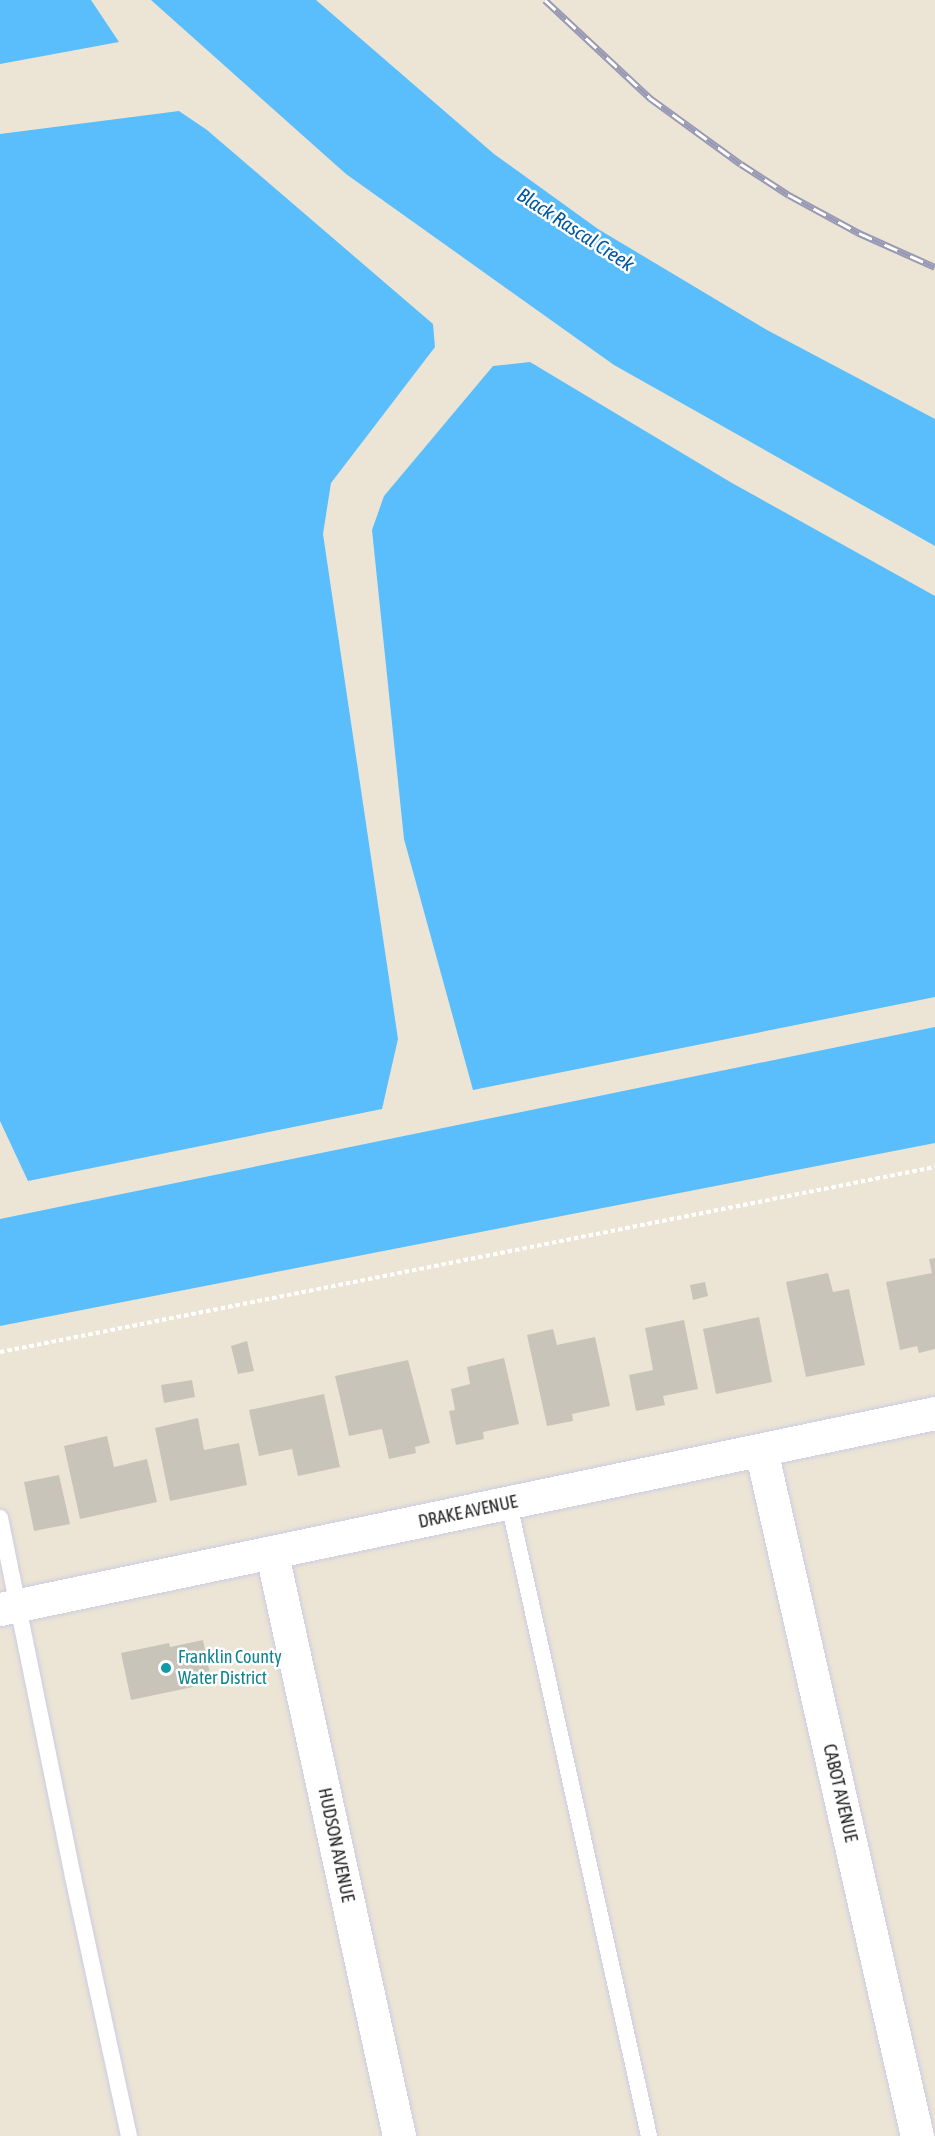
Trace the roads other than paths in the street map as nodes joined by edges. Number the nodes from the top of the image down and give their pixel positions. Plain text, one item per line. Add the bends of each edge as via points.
1 (935, 1413) edge
2 (761, 1450) junction
3 (509, 1504) junction
4 (0, 1518) edge
5 (272, 1554) junction
6 (8, 1607) edge
7 (129, 2136) edge
8 (399, 2136) edge
9 (649, 2136) edge
10 (918, 2136) edge

1 - 2 street, DRAKE AVENUE
2 - 3 street, DRAKE AVENUE
2 - 10 street, CABOT AVENUE
3 - 5 street, DRAKE AVENUE
3 - 9 lane
4 - 6 lane
5 - 6 street, DRAKE AVENUE
5 - 8 street, HUDSON AVENUE
6 - 7 lane

